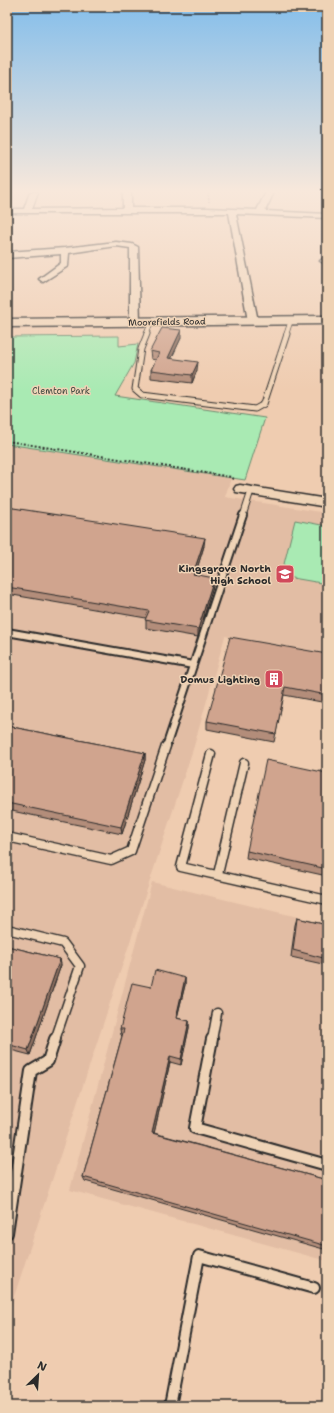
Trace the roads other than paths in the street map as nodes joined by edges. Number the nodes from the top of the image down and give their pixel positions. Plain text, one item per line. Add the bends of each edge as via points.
1 (65, 258) edge
2 (133, 258) edge
3 (241, 258) edge
4 (43, 279) dead end
5 (291, 320) junction
6 (327, 320) edge
7 (253, 321) junction
8 (136, 322) junction
9 (151, 322) junction
10 (7, 324) edge
11 (245, 490) joint
12 (327, 503) edge
13 (7, 632) edge
14 (193, 665) junction
15 (211, 754) dead end
16 (244, 763) dead end
17 (7, 837) edge
18 (218, 874) junction
19 (327, 900) edge
20 (7, 929) edge
21 (217, 1012) dead end
22 (327, 1164) edge
23 (7, 1234) edge
24 (314, 1288) dead end
25 (170, 1406) edge

1 - 4 street via 65,264
2 - 8 street
3 - 7 street
5 - 6 main road, Moorefields Road
5 - 7 main road, Moorefields Road
5 - 9 lane via 264,404 255,410 142,395 135,389 141,349
7 - 9 main road, Moorefields Road
8 - 9 main road, Moorefields Road
8 - 10 main road, Moorefields Road
11 - 12 street
11 - 14 lane
13 - 14 lane
14 - 17 lane via 131,851 111,860
15 - 18 lane via 182,867
16 - 18 lane
18 - 19 lane
20 - 23 lane via 63,943 80,966 48,1061 31,1071
21 - 22 lane via 195,1128
24 - 25 lane via 199,1256

